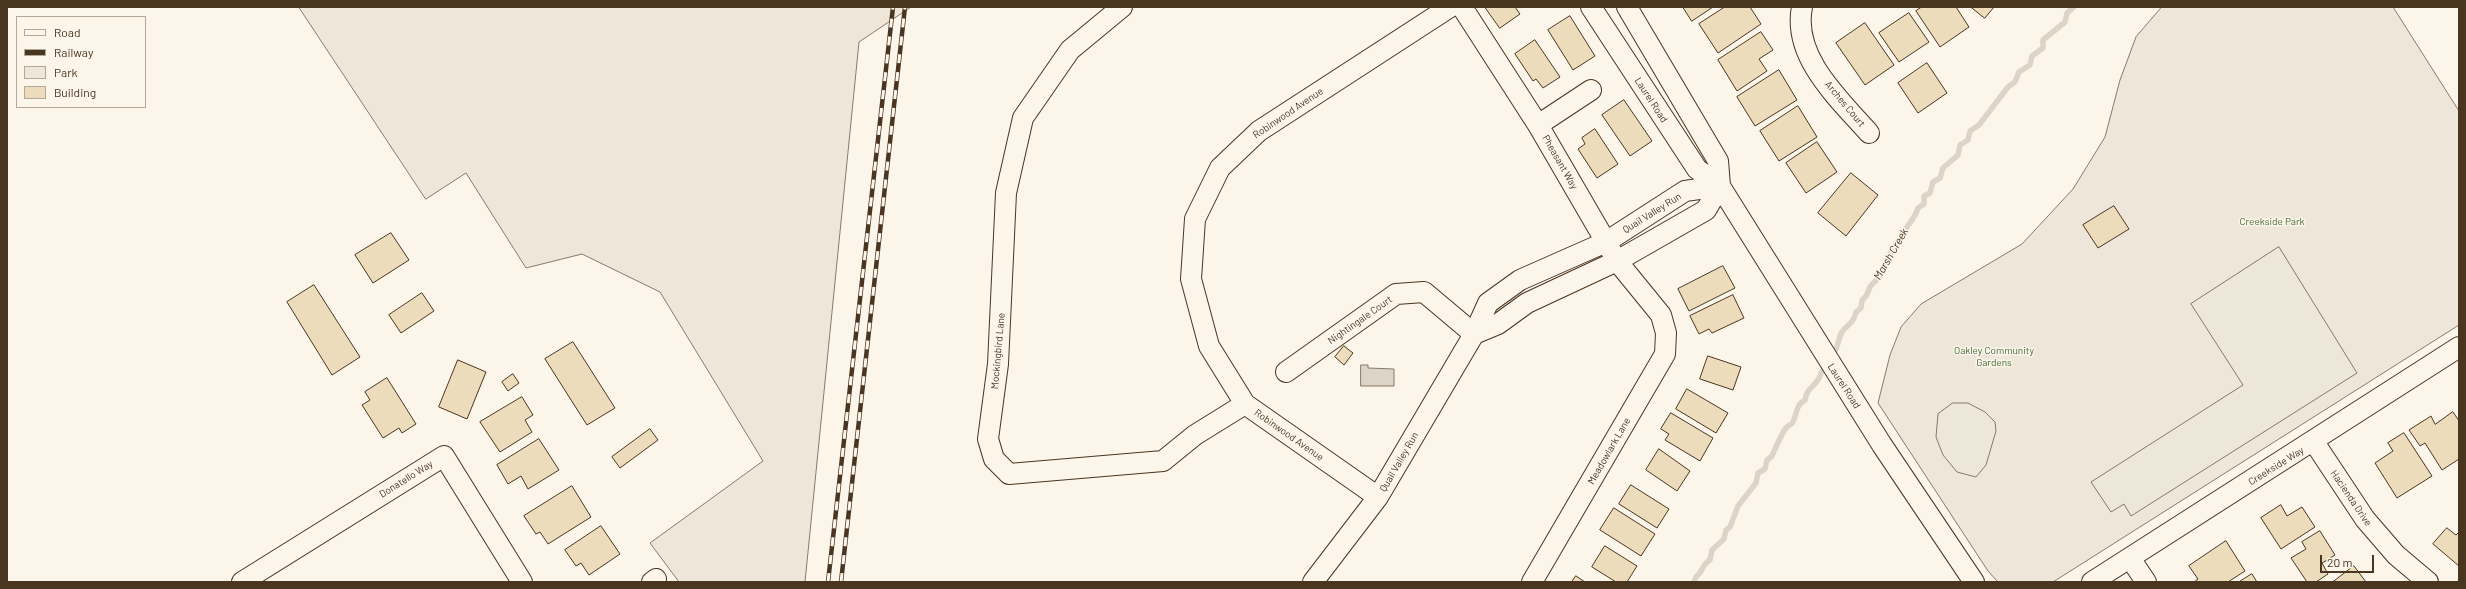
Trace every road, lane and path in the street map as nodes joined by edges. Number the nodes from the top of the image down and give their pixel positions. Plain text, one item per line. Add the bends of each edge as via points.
1 (1122, 7) edge
2 (1450, 7) edge
3 (1462, 7) edge
4 (1591, 7) edge
5 (1627, 7) edge
6 (1802, 7) edge
7 (1591, 90) dead end
8 (1538, 125) junction
9 (1869, 133) dead end
10 (1720, 186) junction
11 (1606, 242) junction
12 (1617, 261) junction
13 (1661, 315) joint
14 (1474, 334) junction
15 (2459, 347) edge
16 (1286, 372) dead end
17 (1245, 404) junction
18 (2314, 442) junction
19 (1378, 497) junction
20 (2130, 558) junction
21 (242, 582) edge
22 (522, 582) edge
23 (1313, 582) edge
24 (1532, 582) edge
25 (1974, 582) edge
26 (2092, 582) edge
27 (2146, 582) edge
28 (2428, 582) edge

1 - 17 street, Mockingbird Lane via 1070,50 1022,118 1006,193 998,364 988,438 994,459 1009,474 1163,461 1195,435
2 - 17 street, Robinwood Avenue via 1259,131 1220,168 1195,219 1191,279 1209,346
3 - 8 street, Pheasant Way
4 - 10 street, Laurel Road via 1697,170
5 - 10 street, Laurel Road via 1718,161
6 - 9 street, Arches Court via 1802,39 1811,59 1828,87
7 - 8 street
8 - 11 street, Pheasant Way
10 - 11 street, Quail Valley Run via 1685,191
10 - 12 street via 1706,210
10 - 25 street, Laurel Road via 1856,406
11 - 12 street, Pheasant Way
11 - 14 street, Quail Valley Run via 1520,280 1488,302
12 - 13 street, Pheasant Way
12 - 14 street via 1527,304 1498,324
13 - 24 street, Meadowlark Lane via 1666,333 1665,354
14 - 16 street, Nightingale Court via 1424,292 1396,294
14 - 19 street, Quail Valley Run
15 - 18 street, Creekside Way
17 - 19 street, Robinwood Avenue
18 - 20 street, Creekside Way
18 - 28 street, Hacienda Drive via 2365,519 2396,555
19 - 23 street, Quail Valley Run
20 - 26 street, Creekside Way
20 - 27 street
21 - 22 street, Donatello Way via 444,456

